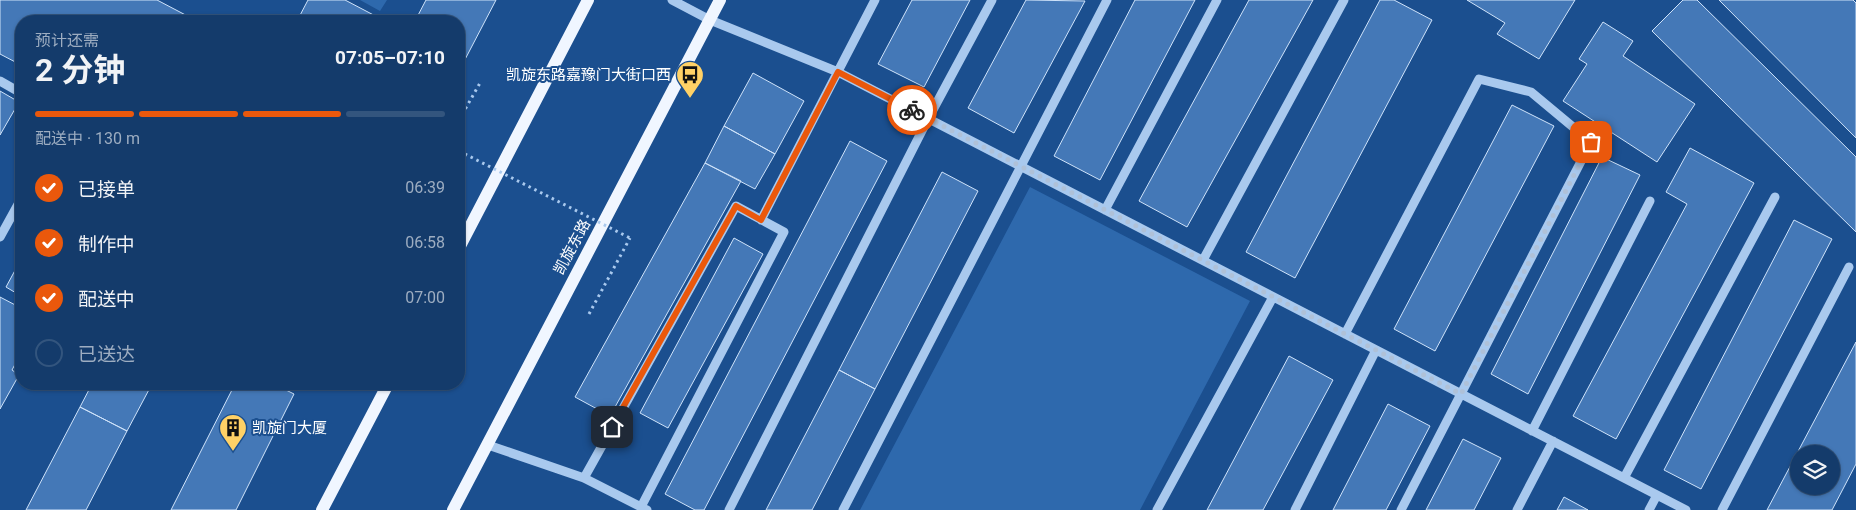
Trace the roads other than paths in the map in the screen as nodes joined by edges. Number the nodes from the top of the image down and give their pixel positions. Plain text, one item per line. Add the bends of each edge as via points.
1 (588, 0) edge
2 (672, 0) edge
3 (720, 0) edge
4 (875, 0) edge
5 (992, 0) edge
6 (1107, 0) edge
7 (1217, 0) edge
8 (1344, 0) edge
9 (710, 20) junction
10 (838, 72) junction
11 (0, 81) edge
12 (15, 89) edge
13 (928, 118) junction
14 (1021, 166) junction
15 (1775, 197) dead end
16 (1650, 202) dead end
17 (15, 210) edge
18 (1105, 210) junction
19 (761, 220) junction
20 (465, 236) edge
21 (0, 237) edge
22 (1202, 260) junction
23 (1849, 267) dead end
24 (1273, 296) junction
25 (1345, 334) junction
26 (1376, 350) junction
27 (385, 390) edge
28 (1461, 394) junction
29 (1532, 430) junction
30 (1553, 441) junction
31 (488, 445) junction
32 (584, 478) junction
33 (1624, 478) junction
34 (1657, 495) junction
35 (644, 508) edge
36 (322, 510) edge
37 (454, 510) edge
38 (729, 510) edge
39 (843, 510) edge
40 (1157, 510) edge
41 (1295, 510) edge
42 (1401, 510) edge
43 (1517, 510) edge
44 (1648, 510) edge
45 (1686, 510) edge
46 (1722, 510) edge

1 - 20 main road
2 - 9 street
3 - 9 main road, 凯旋东路
4 - 10 street
5 - 13 street
6 - 14 street
7 - 18 street
8 - 22 street
9 - 10 street
9 - 31 main road, 凯旋东路
10 - 13 street
10 - 19 street
11 - 12 street
13 - 14 street
13 - 38 street
14 - 18 street
14 - 39 street
15 - 33 street
16 - 29 street
17 - 21 street
18 - 22 street
19 - 32 street via 736,206
19 - 35 street via 784,232
22 - 24 street
23 - 46 street
24 - 25 street
24 - 40 street
25 - 26 street
25 - 28 street via 1479,79 1531,92 1591,142
26 - 28 street
26 - 41 street
27 - 36 main road
28 - 29 street
28 - 42 street
29 - 30 street
30 - 33 street
30 - 43 street
31 - 32 street
31 - 37 main road, 凯旋东路
32 - 35 street
33 - 34 street
34 - 44 street
34 - 45 street

